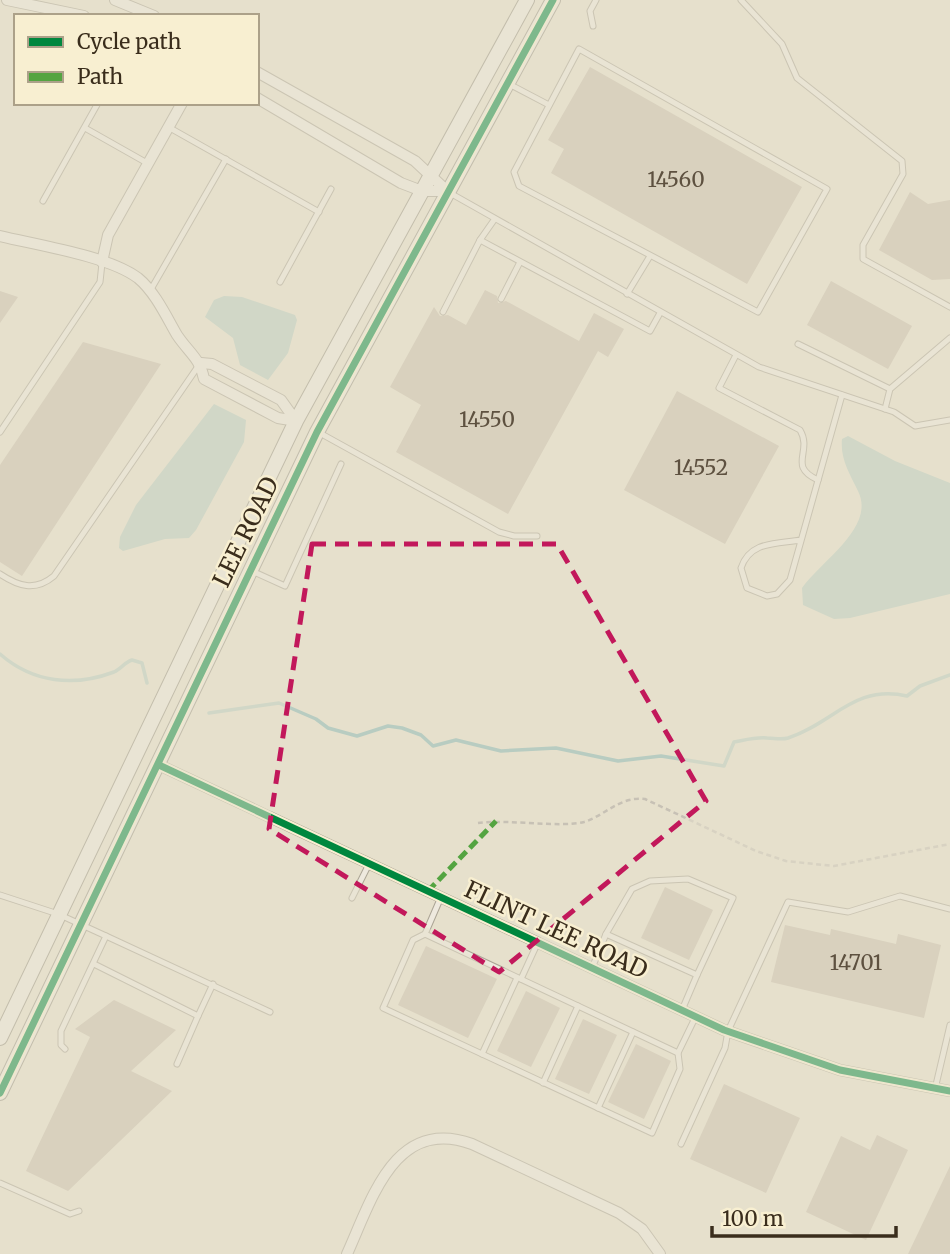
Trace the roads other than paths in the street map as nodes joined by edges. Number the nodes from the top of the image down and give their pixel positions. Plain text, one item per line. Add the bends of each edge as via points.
1 (7, 0) edge
2 (115, 0) edge
3 (527, 0) edge
4 (554, 0) edge
5 (596, 0) edge
6 (741, 0) edge
7 (74, 14) edge
8 (149, 14) edge
9 (593, 26) dead end
10 (259, 73) edge
11 (508, 83) junction
12 (259, 99) edge
13 (97, 105) edge
14 (181, 105) edge
15 (550, 105) junction
16 (85, 128) junction
17 (170, 128) junction
18 (226, 159) junction
19 (150, 165) junction
20 (431, 174) junction
21 (331, 188) dead end
22 (422, 191) junction
23 (447, 191) junction
24 (43, 201) dead end
25 (318, 212) junction
26 (494, 220) junction
27 (0, 236) edge
28 (480, 240) junction
29 (650, 256) junction
30 (102, 262) junction
31 (520, 262) junction
32 (280, 282) dead end
33 (150, 291) junction
34 (627, 294) junction
35 (502, 299) dead end
36 (950, 307) edge
37 (443, 312) dead end
38 (660, 313) junction
39 (950, 338) edge
40 (798, 344) dead end
41 (736, 355) junction
42 (201, 363) junction
43 (890, 389) junction
44 (842, 395) junction
45 (885, 409) junction
46 (296, 421) junction
47 (950, 421) edge
48 (0, 432) edge
49 (317, 432) junction
50 (341, 464) dead end
51 (818, 480) junction
52 (537, 536) dead end
53 (801, 540) junction
54 (249, 570) junction
55 (0, 574) edge
56 (159, 765) junction
57 (369, 864) junction
58 (0, 895) edge
59 (441, 897) junction
60 (352, 898) dead end
61 (950, 909) edge
62 (58, 914) junction
63 (82, 924) junction
64 (425, 934) junction
65 (606, 934) junction
66 (106, 936) junction
67 (538, 943) junction
68 (94, 964) junction
69 (592, 968) junction
70 (697, 975) junction
71 (519, 979) junction
72 (213, 984) junction
73 (578, 1006) junction
74 (682, 1010) junction
75 (270, 1012) dead end
76 (198, 1016) junction
77 (696, 1016) junction
78 (950, 1025) edge
79 (728, 1031) junction
80 (633, 1032) junction
81 (0, 1038) edge
82 (65, 1049) dead end
83 (678, 1053) junction
84 (482, 1054) junction
85 (177, 1064) dead end
86 (543, 1083) junction
87 (935, 1089) junction
88 (950, 1091) edge
89 (0, 1093) edge
90 (598, 1108) junction
91 (681, 1144) dead end
92 (0, 1183) edge
93 (79, 1211) dead end
94 (348, 1254) edge
95 (660, 1254) edge

1 - 7 street
2 - 8 street
3 - 20 street, LEE ROAD
4 - 11 street, LEE ROAD
5 - 9 lane via 590,11
6 - 36 lane via 782,44 797,78 902,160 903,174 863,245 863,259
10 - 20 street
11 - 15 lane
11 - 23 street, LEE ROAD
12 - 22 street
13 - 16 lane
14 - 17 street
15 - 29 lane via 514,172 519,187
15 - 29 lane via 579,49 827,189 758,312
16 - 19 lane
16 - 24 lane
17 - 18 lane
17 - 19 street
18 - 25 lane
18 - 33 lane
19 - 30 street via 108,235
20 - 22 street, LEE ROAD
20 - 23 street
21 - 25 lane
22 - 23 street
22 - 46 street, LEE ROAD
23 - 26 lane
23 - 49 street, LEE ROAD
25 - 32 lane
26 - 28 lane
26 - 34 lane
27 - 30 street
28 - 31 lane
28 - 37 lane
29 - 34 lane
30 - 33 street via 130,274
30 - 48 lane via 100,282
31 - 35 lane
31 - 38 lane via 650,331
33 - 42 street
34 - 38 lane
38 - 41 lane
39 - 43 lane
40 - 43 lane
41 - 44 lane
41 - 51 lane via 719,388 800,430 802,468
42 - 46 street via 212,363 281,400
42 - 46 street via 204,379 278,418
42 - 55 lane via 54,576 46,583 24,587
43 - 45 lane
44 - 45 lane
44 - 51 lane
45 - 47 lane via 915,426
46 - 62 street, LEE ROAD
49 - 52 lane via 499,532
49 - 54 street, LEE ROAD
50 - 54 lane via 285,586
51 - 53 lane
53 - 53 lane via 790,580 782,589 767,596 747,588 741,568 749,551
54 - 56 street, LEE ROAD
56 - 57 street, FLINT LEE ROAD
56 - 63 street, LEE ROAD
57 - 59 street, FLINT LEE ROAD
57 - 60 lane
58 - 62 lane
59 - 64 lane
59 - 67 street, FLINT LEE ROAD
61 - 79 lane via 900,896 848,912 788,902
62 - 63 lane
62 - 81 street, LEE ROAD
63 - 66 lane
63 - 89 street, LEE ROAD
64 - 71 lane
64 - 84 lane via 413,940 383,1008
65 - 69 lane
65 - 70 lane
65 - 70 lane via 632,889 650,881 688,879 733,898
66 - 68 lane
66 - 72 lane
67 - 69 street, FLINT LEE ROAD
67 - 71 lane
68 - 76 lane
68 - 82 lane via 61,1031
69 - 74 street, FLINT LEE ROAD
70 - 74 lane
71 - 73 lane
71 - 84 lane
72 - 75 lane
72 - 76 lane
73 - 80 lane
73 - 86 lane
74 - 77 street, FLINT LEE ROAD
76 - 85 lane
77 - 79 street, FLINT LEE ROAD
77 - 83 lane
78 - 87 lane
79 - 87 street, FLINT LEE ROAD via 840,1070
79 - 91 lane via 725,1048
80 - 83 lane
80 - 90 lane
83 - 90 lane via 680,1069 652,1133
84 - 86 lane
86 - 90 lane
87 - 88 street, FLINT LEE ROAD
92 - 93 lane via 70,1214
94 - 95 street via 393,1163 422,1141 446,1137 472,1144 619,1213 642,1229

